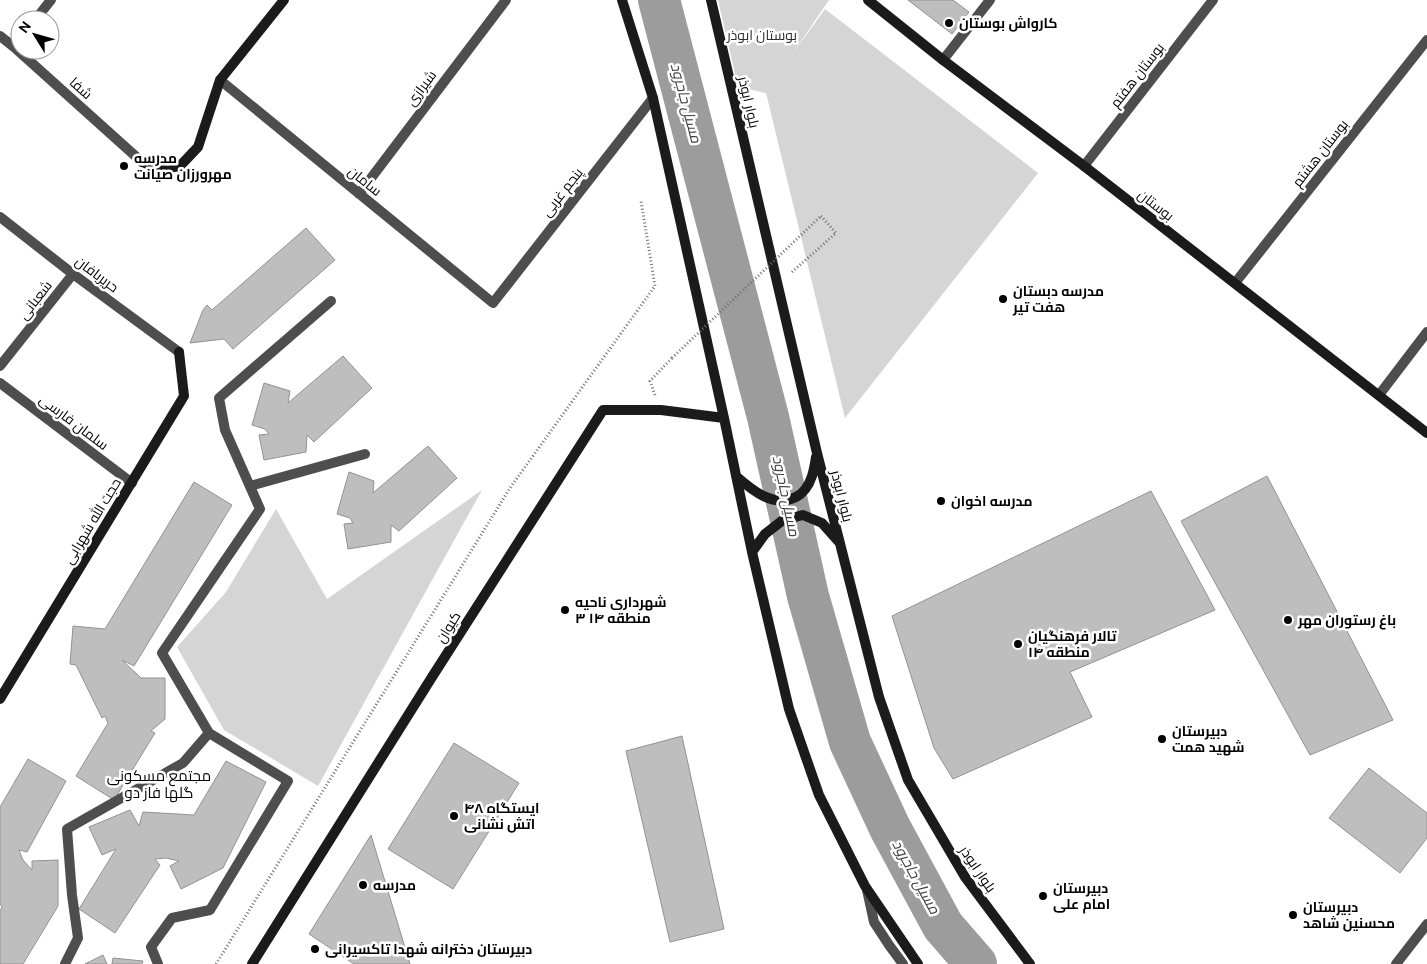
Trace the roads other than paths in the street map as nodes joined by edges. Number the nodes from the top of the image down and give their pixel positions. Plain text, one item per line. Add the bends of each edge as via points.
1 (51, 0) edge
2 (284, 0) edge
3 (506, 0) edge
4 (622, 0) edge
5 (711, 0) edge
6 (868, 0) edge
7 (990, 0) edge
8 (1213, 0) edge
9 (43, 10) edge
10 (1427, 40) edge
11 (35, 60) edge
12 (943, 60) junction
13 (220, 80) junction
14 (653, 98) junction
15 (142, 162) joint
16 (1084, 166) junction
17 (359, 194) junction
18 (0, 217) edge
19 (73, 274) junction
20 (1234, 283) junction
21 (331, 301) dead end
22 (493, 303) joint
23 (1427, 332) edge
24 (179, 352) joint
25 (0, 366) edge
26 (0, 382) edge
27 (1379, 395) junction
28 (724, 418) junction
29 (1427, 433) edge
30 (817, 453) junction
31 (365, 454) dead end
32 (737, 478) junction
33 (132, 483) junction
34 (250, 486) junction
35 (839, 542) junction
36 (752, 552) junction
37 (0, 698) edge
38 (209, 734) junction
39 (866, 888) junction
40 (1427, 924) edge
41 (65, 964) edge
42 (158, 964) edge
43 (252, 964) edge
44 (903, 964) edge
45 (918, 964) edge
46 (1030, 964) edge
47 (1396, 964) edge

1 - 9 street
2 - 13 main road
3 - 17 street, شیرازی
4 - 14 main road
5 - 30 main road, بلوار ابوذر
6 - 12 main road, بوستان
7 - 12 street
8 - 16 street, بوستان هفتم
10 - 20 street, بوستان هشتم
11 - 15 street, شفا
12 - 16 main road, بوستان
13 - 15 main road via 198,147 186,160 180,166 161,169
13 - 17 street, سامان
14 - 22 street, پنجم غربی
14 - 28 main road
16 - 20 main road, بوستان
17 - 22 street, سامان
18 - 19 street, حریربافان
19 - 24 street, حریربافان
19 - 25 street, شعبانی
20 - 27 main road, بوستان
21 - 34 street via 219,398 225,430
23 - 27 street
24 - 33 main road, حجت الله شهرابی via 184,396
26 - 33 street, سلمان فارسی
27 - 29 main road, بوستان
28 - 32 main road
28 - 43 main road, کیوان via 660,410 603,410
30 - 32 main road via 812,478 803,493 787,501 770,499 754,492
30 - 35 main road, بلوار ابوذر
31 - 34 street
32 - 36 main road
33 - 37 main road, حجت الله شهرابی
34 - 38 street via 260,509 162,653
35 - 36 main road via 822,523 803,515 783,520 765,534
35 - 46 main road, بلوار ابوذر via 879,698 908,780 965,877
36 - 39 main road via 789,709 819,795
38 - 41 street via 183,763 67,829 78,938
38 - 42 street via 288,781 210,910 172,918 151,947
39 - 44 street via 874,922
39 - 45 main road
40 - 47 street

